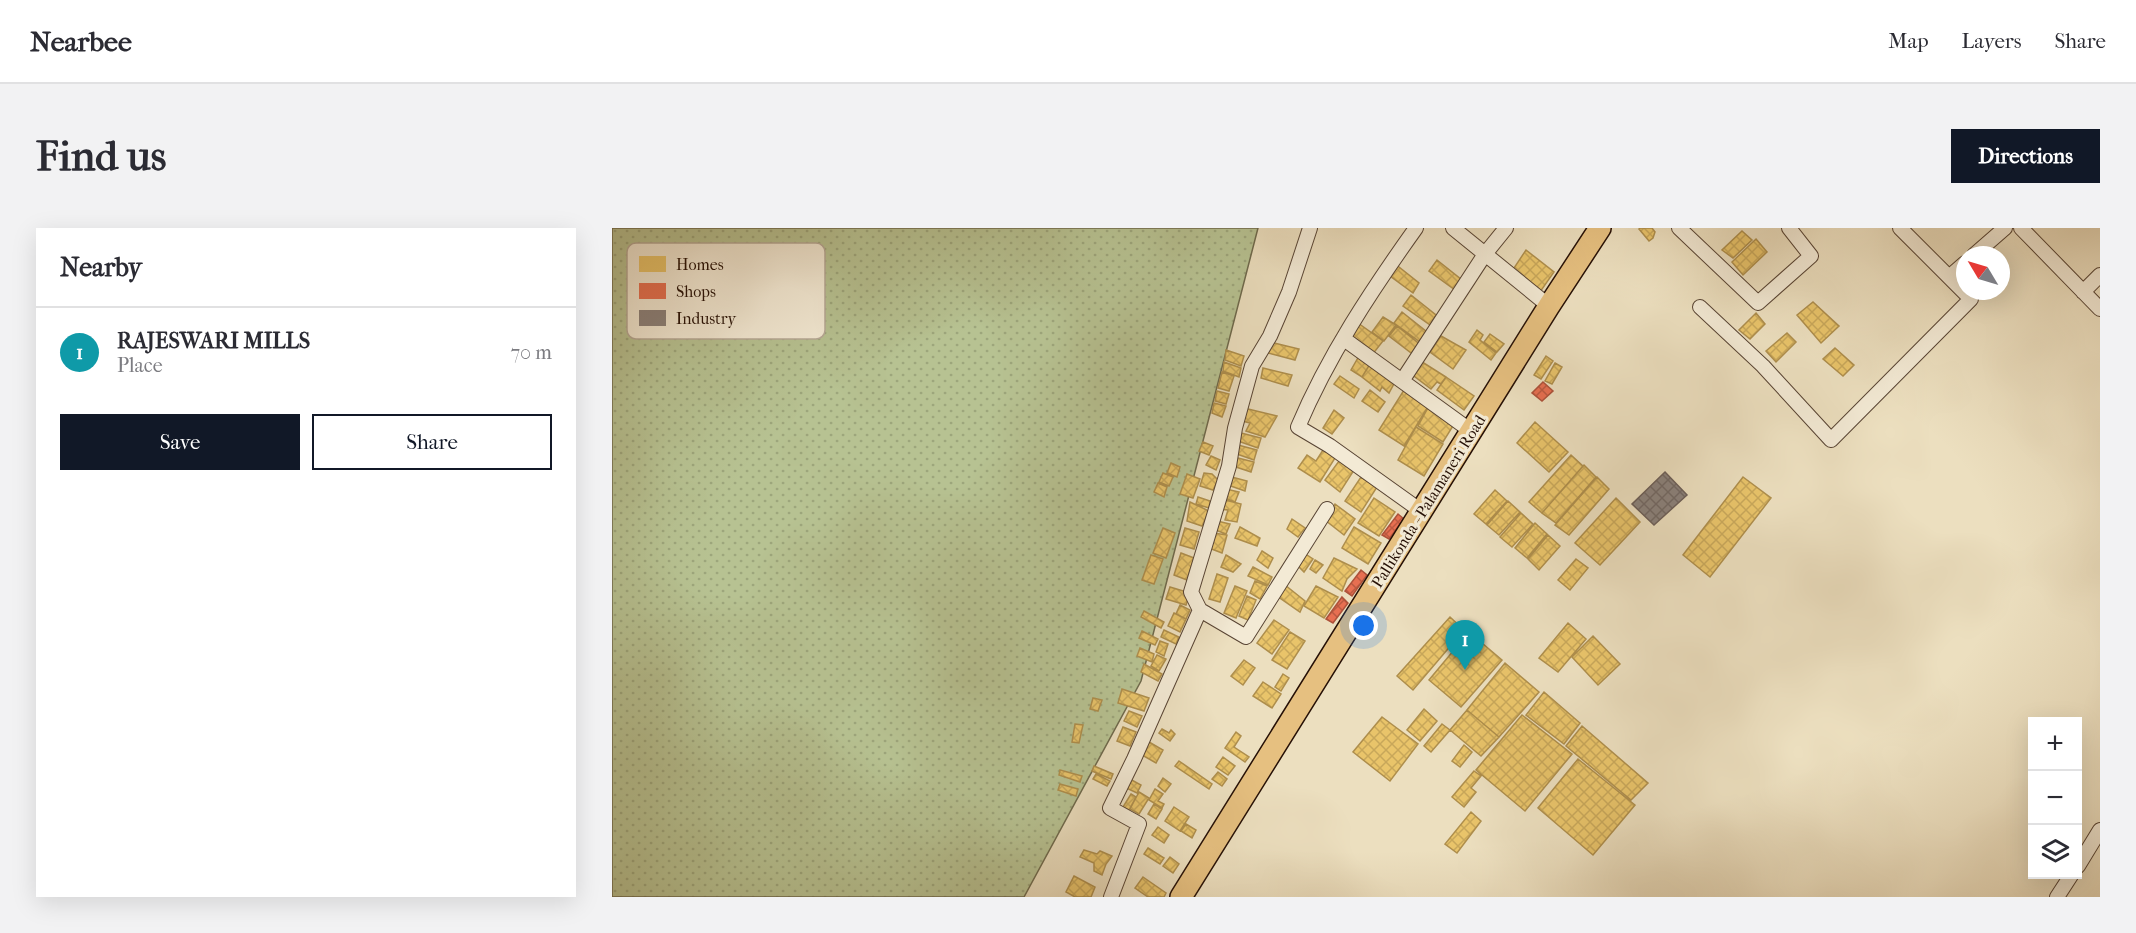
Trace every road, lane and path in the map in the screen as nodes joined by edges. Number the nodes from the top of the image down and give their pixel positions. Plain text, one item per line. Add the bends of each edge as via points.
1 (1310, 228) edge
2 (1416, 228) edge
3 (1453, 228) edge
4 (1506, 228) edge
5 (1599, 228) edge
6 (1678, 228) edge
7 (1789, 228) edge
8 (1900, 228) edge
9 (2005, 228) edge
10 (2021, 228) edge
11 (1984, 246) edge
12 (1485, 254) junction
13 (1956, 271) edge
14 (2100, 275) edge
15 (1949, 277) junction
16 (2083, 292) junction
17 (1549, 306) junction
18 (1700, 307) dead end
19 (2100, 309) edge
20 (1344, 339) junction
21 (1402, 381) junction
22 (1471, 431) junction
23 (1327, 509) dead end
24 (1421, 511) junction
25 (1200, 610) junction
26 (2100, 830) edge
27 (2082, 859) edge
28 (2069, 879) edge
29 (1110, 897) edge
30 (1181, 897) edge
31 (2058, 897) edge

1 - 25 street via 1280,314 1252,366 1229,466 1191,592
2 - 20 street
3 - 12 street
4 - 12 street
5 - 17 main road, Pallikonda - Palamaneri Road
6 - 7 street via 1758,303 1811,256
8 - 15 street
9 - 11 street
10 - 16 street
12 - 17 street
12 - 21 street
13 - 15 street
14 - 16 street
15 - 18 street via 1971,299 1832,440 1763,366
16 - 19 street
17 - 22 main road, Pallikonda - Palamaneri Road
20 - 21 street
20 - 24 street via 1314,389 1298,427
21 - 22 street
22 - 24 main road, Pallikonda - Palamaneri Road
23 - 25 street via 1246,637
24 - 30 main road, Pallikonda - Palamaneri Road
25 - 29 street via 1110,808 1139,824
26 - 27 street
28 - 31 street

